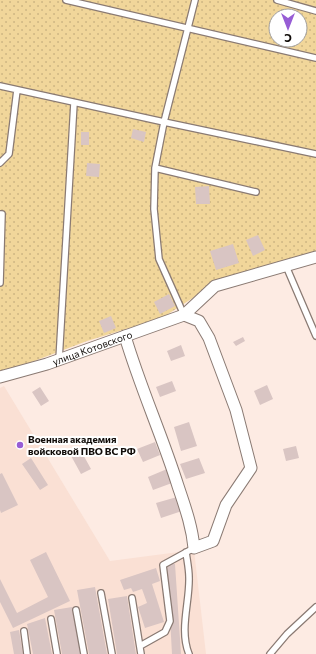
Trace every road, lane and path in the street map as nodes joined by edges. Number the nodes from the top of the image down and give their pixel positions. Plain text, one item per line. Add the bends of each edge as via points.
1 (66, 0) edge
2 (195, 0) edge
3 (277, 0) edge
4 (316, 11) edge
5 (189, 28) junction
6 (316, 58) edge
7 (0, 86) edge
8 (18, 90) junction
9 (74, 103) junction
10 (164, 122) junction
11 (316, 154) edge
12 (0, 163) edge
13 (155, 168) junction
14 (256, 192) dead end
15 (0, 214) edge
16 (316, 257) edge
17 (286, 266) junction
18 (0, 283) edge
19 (184, 315) junction
20 (125, 336) junction
21 (316, 336) edge
22 (59, 360) junction
23 (0, 377) edge
24 (190, 550) junction
25 (101, 593) dead end
26 (132, 598) dead end
27 (316, 607) edge
28 (76, 610) dead end
29 (51, 619) dead end
30 (24, 630) dead end
31 (140, 646) junction
32 (27, 654) edge
33 (57, 654) edge
34 (84, 654) edge
35 (112, 654) edge
36 (141, 654) edge
37 (189, 654) edge
38 (270, 654) edge

1 - 5 lane
2 - 5 lane
3 - 4 lane
5 - 6 lane
5 - 10 lane
7 - 8 lane
8 - 9 lane
8 - 12 lane via 9,154
9 - 10 lane
9 - 22 lane
10 - 11 lane
10 - 13 lane
13 - 14 lane
13 - 19 lane via 154,209 159,259
15 - 18 lane
16 - 17 street
17 - 19 street via 215,286
17 - 21 lane
19 - 20 street, улица Котовского
19 - 24 street via 199,322 209,338 236,410 251,468 226,505 213,541
20 - 22 street, улица Котовского
20 - 24 street via 168,454 192,531
22 - 23 street, улица Котовского
24 - 31 lane via 163,565 170,621 165,632
24 - 37 lane via 185,613 186,647
25 - 35 lane
26 - 31 lane
27 - 38 lane
28 - 34 lane
29 - 33 lane
30 - 32 lane
31 - 36 lane

